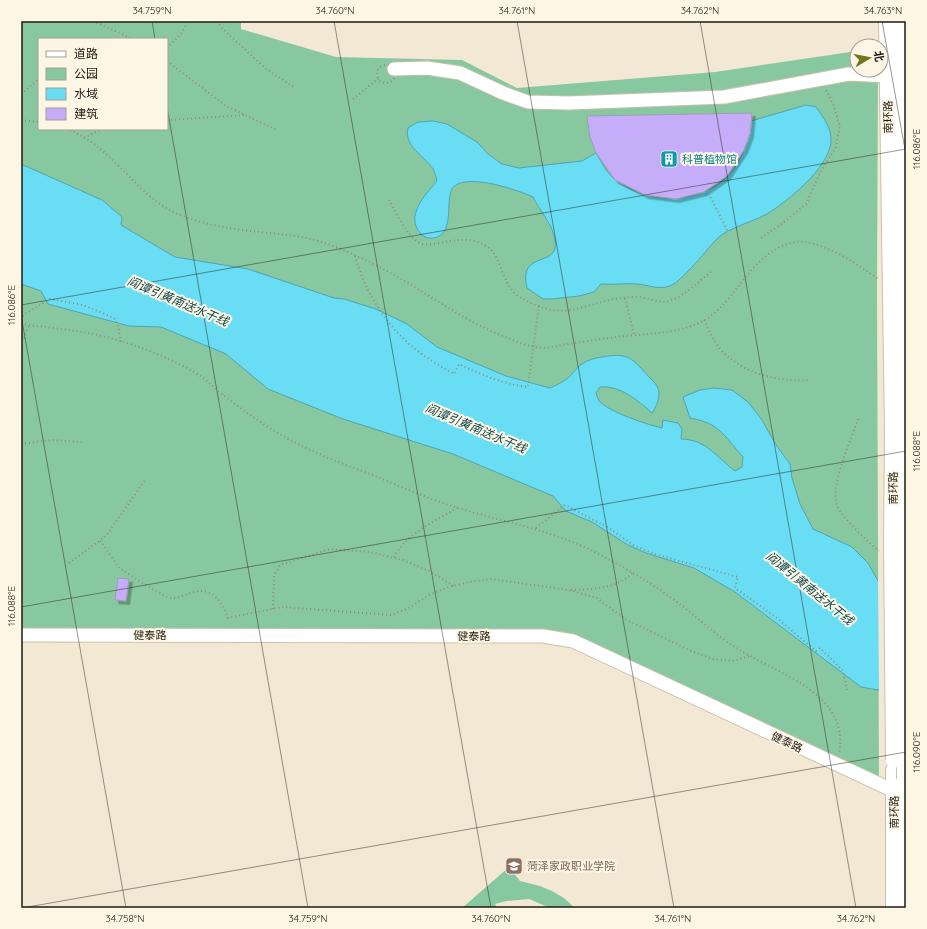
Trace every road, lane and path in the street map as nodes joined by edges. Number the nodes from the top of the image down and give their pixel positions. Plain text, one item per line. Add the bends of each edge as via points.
1 (93, 21) edge
2 (98, 21) edge
3 (187, 21) edge
4 (217, 21) edge
5 (887, 21) edge
6 (900, 21) edge
7 (101, 24) junction
8 (131, 38) edge
9 (887, 38) edge
10 (168, 47) edge
11 (168, 62) edge
12 (394, 69) dead end
13 (849, 74) edge
14 (379, 78) dead end
15 (819, 78) junction
16 (888, 78) edge
17 (38, 80) edge
18 (294, 88) dead end
19 (21, 94) edge
20 (353, 99) dead end
21 (247, 115) junction
22 (21, 120) edge
23 (168, 120) edge
24 (38, 122) edge
25 (68, 130) edge
26 (100, 130) edge
27 (277, 130) dead end
28 (84, 138) junction
29 (707, 190) dead end
30 (389, 200) dead end
31 (728, 232) dead end
32 (761, 238) dead end
33 (354, 255) junction
34 (711, 272) dead end
35 (891, 288) junction
36 (626, 298) junction
37 (539, 305) junction
38 (704, 320) junction
39 (21, 324) edge
40 (29, 325) junction
41 (634, 335) junction
42 (21, 341) edge
43 (121, 342) junction
44 (533, 346) junction
45 (809, 380) dead end
46 (858, 419) dead end
47 (83, 442) dead end
48 (21, 444) edge
49 (905, 464) edge
50 (145, 480) dead end
51 (457, 508) junction
52 (535, 529) junction
53 (100, 541) junction
54 (893, 550) junction
55 (394, 557) junction
56 (69, 563) dead end
57 (632, 573) junction
58 (454, 586) junction
59 (569, 590) junction
60 (273, 609) junction
61 (21, 635) edge
62 (749, 656) junction
63 (847, 690) dead end
64 (837, 765) junction
65 (899, 775) junction
66 (894, 791) junction
67 (894, 908) edge
68 (906, 908) edge

1 - 7 path
2 - 7 path
3 - 10 path via 178,38
4 - 18 path via 265,68
5 - 9 main road, 南环路
6 - 49 main road, 南环路
7 - 8 path
11 - 21 path via 226,106
12 - 15 street via 427,68 460,73 528,102 569,103 724,97
13 - 15 street
14 - 20 path
15 - 32 path via 833,104 840,126 836,147 820,172 806,204
16 - 35 main road, 南环路
17 - 19 path
21 - 23 path
21 - 27 path
22 - 24 path
25 - 28 path
26 - 28 path
28 - 33 path via 101,148 161,204 177,214 238,231 297,236 321,241
29 - 31 path
30 - 37 path via 410,235 418,243 427,245 462,238 486,246 496,259 508,287
33 - 44 path via 389,272 485,329
33 - 44 path via 361,277 383,314 418,351 454,374 459,364 490,379 528,387
34 - 36 path via 667,302 637,297
35 - 38 path via 841,256 812,243 795,242 776,249 759,262 726,301
35 - 54 main road, 南环路
36 - 37 path via 563,312
36 - 41 path
37 - 44 path
38 - 41 path via 693,326
38 - 45 path via 722,351 740,366 759,374 782,379
39 - 40 path
39 - 43 path via 23,315 50,299 83,305 114,318
40 - 42 path
40 - 43 path via 88,333
41 - 44 path via 545,348
43 - 51 path via 174,362 203,377 255,418 313,452
46 - 54 path via 835,486 837,505 860,533
47 - 48 path via 50,440
49 - 54 main road, 南环路
50 - 53 path via 119,519
51 - 52 path
51 - 55 path via 415,534 399,547
52 - 57 path via 594,551
52 - 63 path via 564,505 609,528 633,545 654,554 738,577 735,588 816,651 820,648 842,671
53 - 56 path
53 - 60 path via 121,568 166,596 177,599 194,592 209,592 223,603 228,618
54 - 65 main road, 南环路, bridge
55 - 58 path via 429,571
55 - 60 path via 370,552 330,550 280,565 274,575
57 - 59 path via 626,580 612,585
57 - 62 path via 680,604 708,629
58 - 59 path via 492,579
58 - 60 path via 391,615 301,607
59 - 62 path via 597,598 625,618 691,651 713,659 734,661
61 - 64 street, 健泰路 via 543,636 574,641
62 - 64 path via 797,680 823,700 832,711 841,744
64 - 66 street, 健泰路
65 - 66 main road, 南环路
65 - 68 main road, 南环路
66 - 67 main road, 南环路

